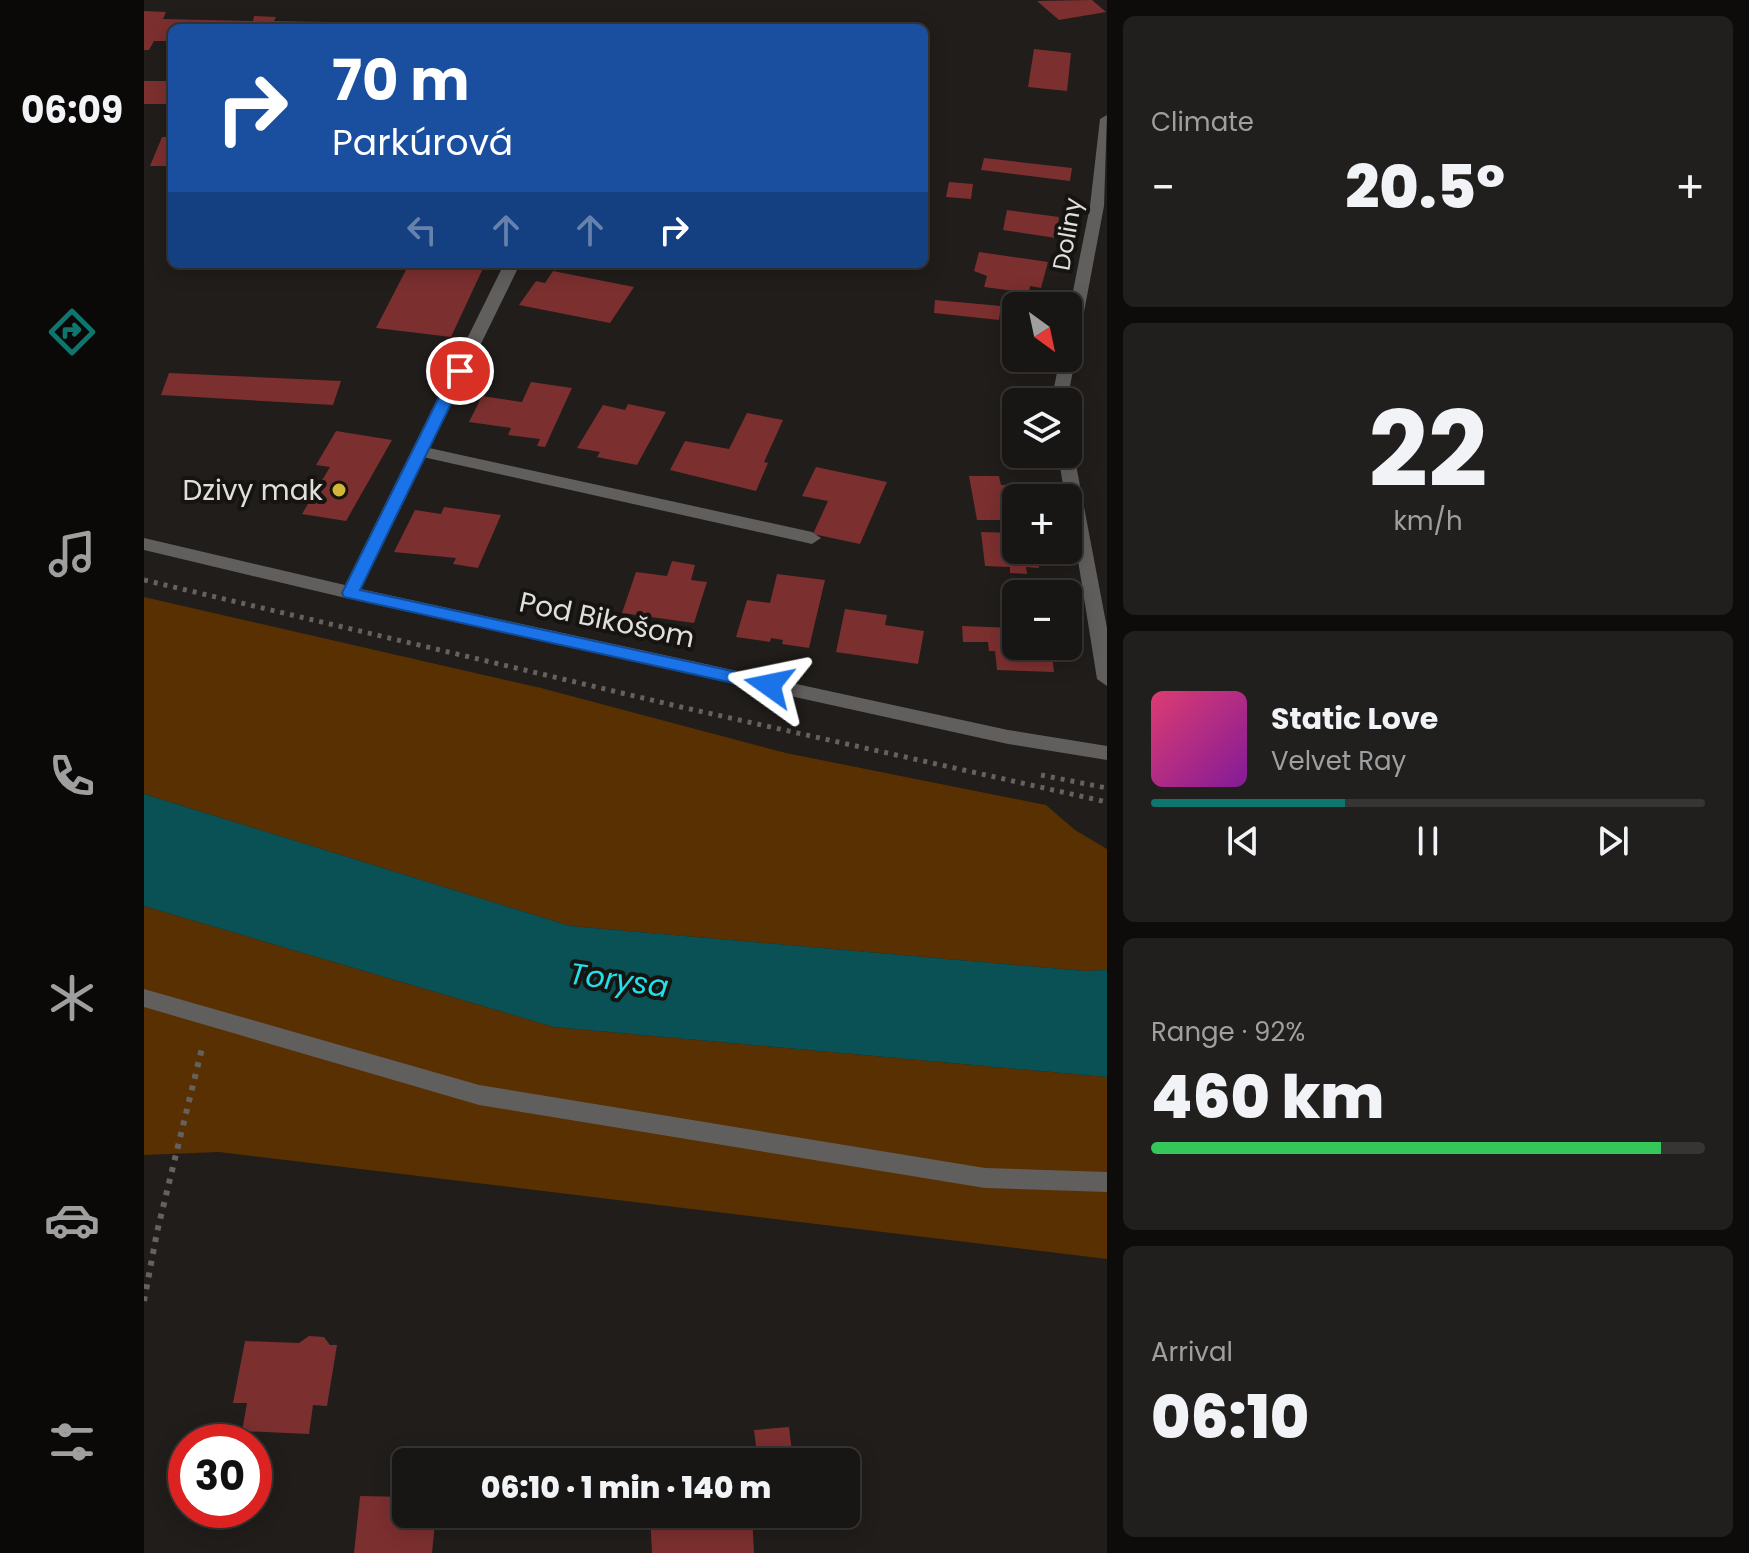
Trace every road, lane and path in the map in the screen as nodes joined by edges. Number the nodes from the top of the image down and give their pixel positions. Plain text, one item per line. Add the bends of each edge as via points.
1 (1107, 119) edge
2 (510, 268) edge
3 (1080, 292) edge
4 (420, 451) junction
5 (1069, 468) edge
6 (812, 538) dead end
7 (144, 544) edge
8 (144, 580) edge
9 (350, 593) junction
10 (1107, 679) edge
11 (1107, 753) edge
12 (1107, 802) edge
13 (144, 998) edge
14 (210, 1016) junction
15 (1107, 1182) edge
16 (144, 1301) edge

1 - 3 street, Doliny
2 - 4 street
4 - 6 street
4 - 9 street
5 - 10 street
7 - 9 street, Pod Bikošom
8 - 12 path
9 - 11 street, Pod Bikošom via 1008,737
13 - 14 street
14 - 15 street via 479,1095 985,1178
14 - 16 path

